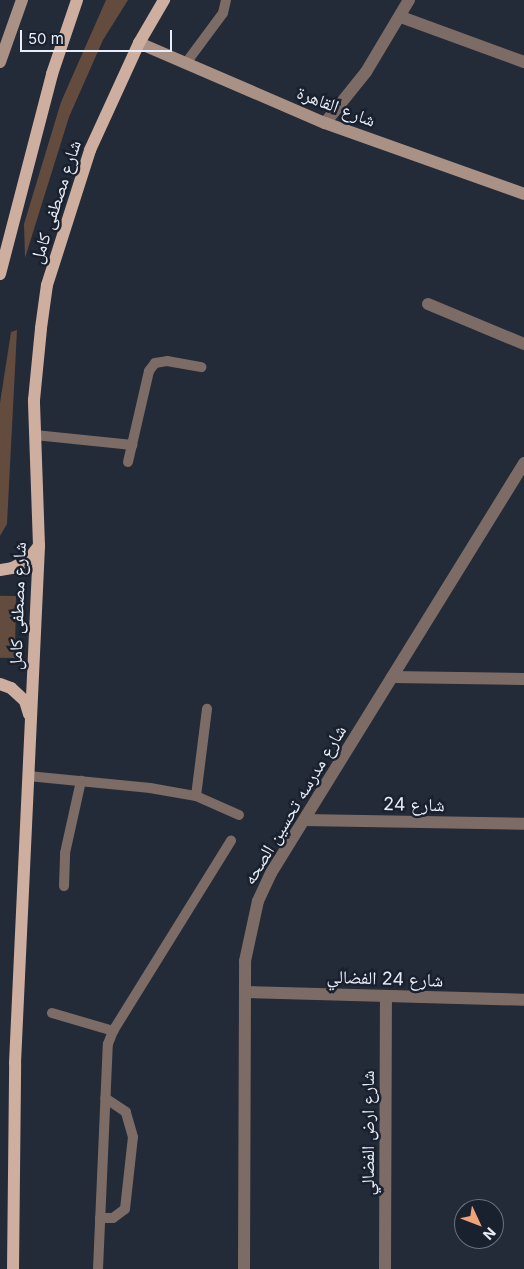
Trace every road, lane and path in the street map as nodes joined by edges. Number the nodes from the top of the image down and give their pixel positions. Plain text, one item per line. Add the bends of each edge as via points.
1 (22, 0) edge
2 (77, 0) edge
3 (164, 0) edge
4 (226, 0) edge
5 (409, 0) edge
6 (401, 17) junction
7 (139, 43) junction
8 (0, 62) edge
9 (524, 62) edge
10 (186, 63) junction
11 (326, 123) junction
12 (524, 194) edge
13 (0, 274) edge
14 (428, 304) dead end
15 (524, 344) edge
16 (201, 367) dead end
17 (35, 435) junction
18 (132, 445) junction
19 (128, 462) dead end
20 (524, 463) edge
21 (39, 546) junction
22 (0, 570) edge
23 (392, 677) junction
24 (524, 679) edge
25 (0, 684) edge
26 (208, 709) dead end
27 (31, 719) junction
28 (28, 776) junction
29 (81, 781) junction
30 (196, 796) junction
31 (239, 814) dead end
32 (304, 820) junction
33 (524, 824) edge
34 (231, 842) dead end
35 (64, 886) dead end
36 (246, 992) junction
37 (386, 997) junction
38 (524, 1000) edge
39 (52, 1013) dead end
40 (114, 1031) junction
41 (105, 1098) junction
42 (100, 1218) junction
43 (13, 1269) edge
44 (98, 1269) edge
45 (244, 1269) edge
46 (385, 1269) edge

1 - 8 street
2 - 13 main road, شارع مصطفى كامل via 52,74
3 - 7 main road, شارع مصطفى كامل
4 - 10 lane via 226,9
5 - 6 street
6 - 9 street
6 - 11 street via 366,72
7 - 10 street, شارع القاهرة
7 - 17 main road, شارع مصطفى كامل via 90,150 47,285 34,400
10 - 11 street, شارع القاهرة
11 - 12 street, شارع القاهرة
14 - 15 street
16 - 18 lane via 167,361 155,364 149,371
17 - 18 lane
17 - 21 main road, شارع مصطفى كامل
18 - 19 lane
20 - 23 street, شارع مدرسه تحسين الصحه
21 - 22 main road via 28,560
21 - 27 main road, شارع مصطفى كامل
23 - 24 street
23 - 32 street, شارع مدرسه تحسين الصحه
25 - 27 main road via 11,688 25,701
26 - 30 lane
27 - 28 main road, شارع مصطفى كامل
28 - 29 lane
28 - 43 main road, شارع مصطفى كامل via 15,1063
29 - 30 lane
29 - 35 lane via 65,853
30 - 31 lane
32 - 33 street, شارع 24
32 - 36 street, شارع مدرسه تحسين الصحه via 271,873 258,902 246,954
34 - 40 lane
36 - 37 street, شارع 24 الفضالي
36 - 45 street, شارع مدرسه تحسين الصحه
37 - 38 street, شارع 24 الفضالي
37 - 46 street, شارع ارض الفضالي
39 - 40 lane
40 - 41 lane via 106,1058
41 - 42 lane
41 - 42 lane via 126,1112 133,1137 125,1209 113,1218
42 - 44 lane

